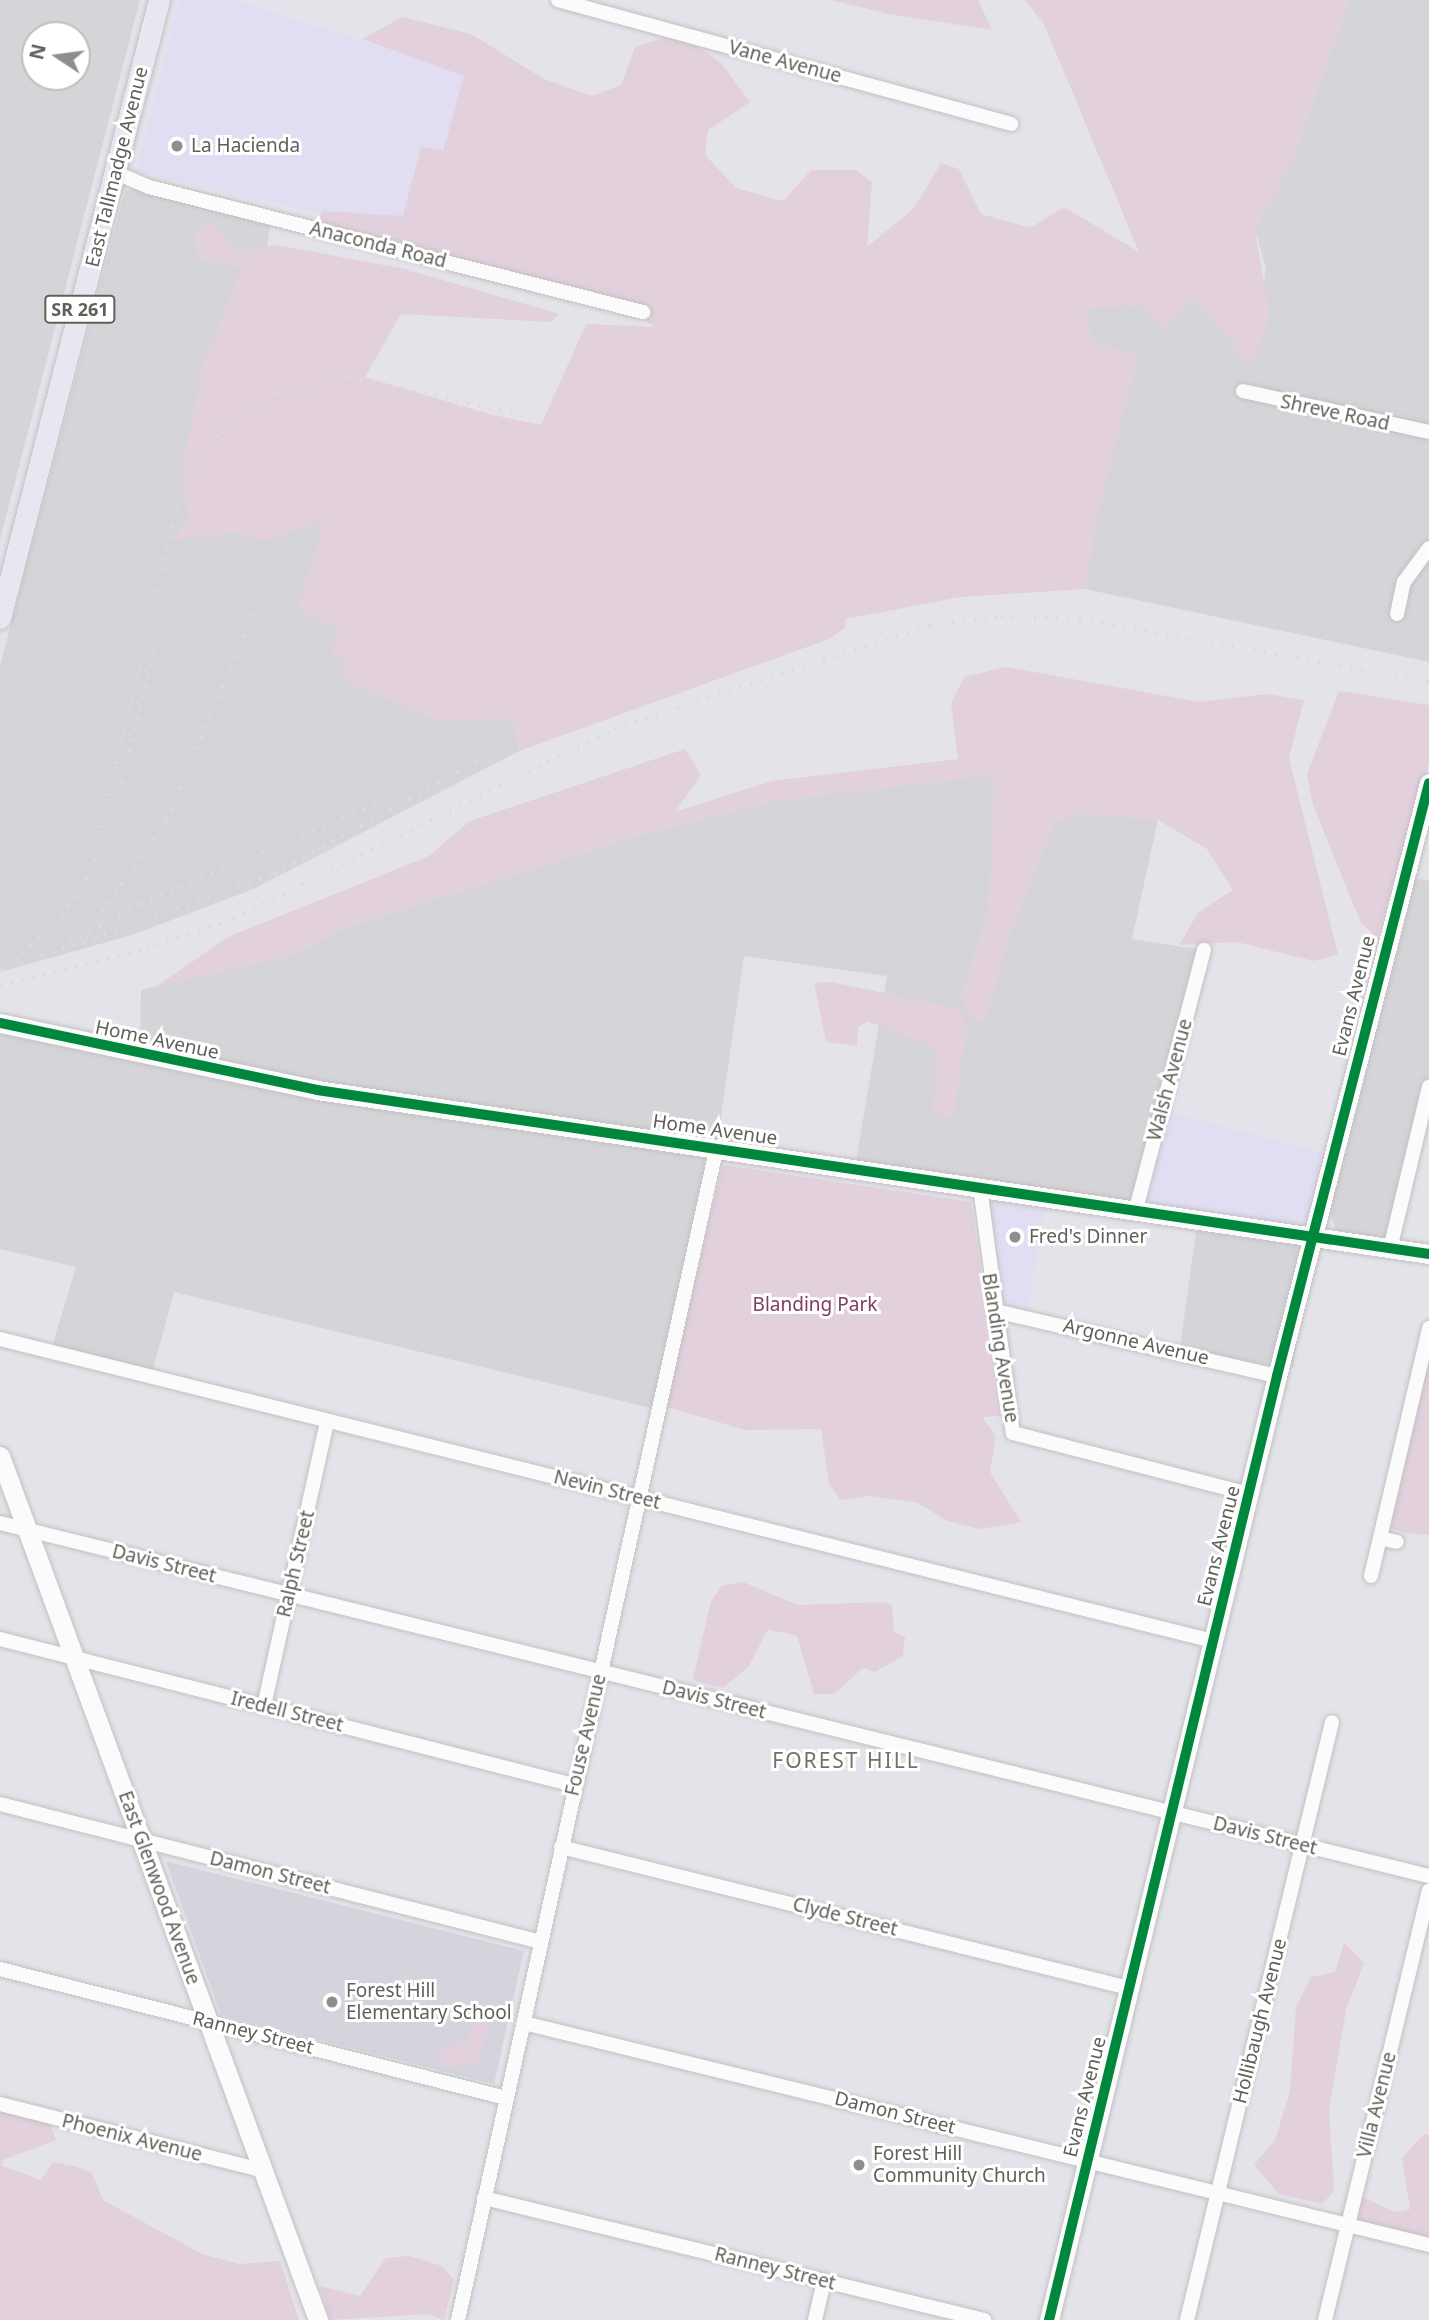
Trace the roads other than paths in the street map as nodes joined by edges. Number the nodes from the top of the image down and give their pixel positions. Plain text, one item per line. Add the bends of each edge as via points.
1 (159, 0) edge
2 (558, 0) edge
3 (1011, 124) dead end
4 (116, 173) junction
5 (643, 312) dead end
6 (1243, 391) dead end
7 (1429, 432) edge
8 (1429, 548) edge
9 (1398, 614) dead end
10 (0, 618) edge
11 (1429, 783) edge
12 (1204, 950) dead end
13 (0, 1023) edge
14 (1429, 1087) edge
15 (716, 1150) junction
16 (979, 1187) junction
17 (1136, 1209) junction
18 (1312, 1236) junction
19 (1390, 1249) junction
20 (1429, 1254) edge
21 (995, 1311) junction
22 (1429, 1328) edge
23 (0, 1339) edge
24 (1277, 1376) junction
25 (327, 1421) junction
26 (0, 1456) edge
27 (1249, 1494) junction
28 (639, 1498) junction
29 (0, 1522) edge
30 (27, 1529) junction
31 (1380, 1538) junction
32 (1397, 1542) dead end
33 (1371, 1576) dead end
34 (288, 1595) junction
35 (0, 1639) edge
36 (1213, 1641) junction
37 (75, 1657) junction
38 (600, 1673) junction
39 (264, 1706) junction
40 (1332, 1723) dead end
41 (574, 1785) junction
42 (0, 1804) edge
43 (1172, 1812) junction
44 (142, 1840) junction
45 (1302, 1845) junction
46 (561, 1847) junction
47 (1429, 1876) edge
48 (1429, 1890) edge
49 (541, 1942) junction
50 (0, 1969) edge
51 (1129, 1987) junction
52 (524, 2023) junction
53 (209, 2024) junction
54 (506, 2098) junction
55 (0, 2104) edge
56 (1087, 2161) junction
57 (264, 2171) junction
58 (1217, 2193) junction
59 (484, 2197) junction
60 (1347, 2224) junction
61 (1429, 2245) edge
62 (824, 2281) junction
63 (318, 2320) edge
64 (458, 2320) edge
65 (815, 2320) edge
66 (984, 2320) edge
67 (1049, 2320) edge
68 (1188, 2320) edge
69 (1325, 2320) edge

1 - 4 main road, East Tallmadge Avenue / SR 261
2 - 3 street, Vane Avenue
4 - 5 street, Anaconda Road via 149,187
4 - 10 main road, East Tallmadge Avenue / SR 261
6 - 7 street, Shreve Road
8 - 9 street via 1404,582
11 - 18 street, Evans Avenue
12 - 17 street, Walsh Avenue
13 - 15 street, Home Avenue via 317,1090
14 - 19 street
15 - 16 street, Home Avenue
15 - 28 street, Fouse Avenue
16 - 17 street, Home Avenue
16 - 21 street, Blanding Avenue
17 - 18 street, Home Avenue
18 - 19 street, Home Avenue
18 - 24 street, Evans Avenue
19 - 20 street, Home Avenue
21 - 24 street, Argonne Avenue
21 - 27 street, Blanding Avenue via 1010,1421 1021,1439
22 - 31 street
23 - 25 street, Nevin Street
24 - 27 street, Evans Avenue
25 - 28 street, Nevin Street
25 - 34 street, Ralph Street
26 - 30 street, East Glenwood Avenue
27 - 36 street, Evans Avenue
28 - 36 street, Nevin Street
28 - 38 street, Fouse Avenue
29 - 30 street, Davis Street
30 - 34 street, Davis Street
30 - 37 street, East Glenwood Avenue
31 - 32 street
31 - 33 street
34 - 38 street, Davis Street
34 - 39 street, Ralph Street
35 - 37 street, Iredell Street
36 - 43 street, Evans Avenue
37 - 39 street, Iredell Street
37 - 44 street, East Glenwood Avenue
38 - 41 street, Fouse Avenue
38 - 43 street, Davis Street
39 - 41 street, Iredell Street
40 - 45 street, Hollibaugh Avenue
41 - 46 street, Fouse Avenue
42 - 44 street, Damon Street
43 - 45 street, Davis Street
43 - 51 street, Evans Avenue
44 - 49 street, Damon Street
44 - 53 street, East Glenwood Avenue
45 - 47 street, Davis Street
45 - 58 street, Hollibaugh Avenue
46 - 49 street, Fouse Avenue
46 - 51 street, Clyde Street
48 - 60 street, Villa Avenue
49 - 52 street, Fouse Avenue
50 - 53 street, Ranney Street
51 - 56 street, Evans Avenue
52 - 54 street, Fouse Avenue
52 - 56 street, Damon Street
53 - 54 street, Ranney Street
53 - 57 street, East Glenwood Avenue
54 - 59 street, Fouse Avenue
55 - 57 street, Phoenix Avenue
56 - 58 street, Damon Street
56 - 67 street, Evans Avenue
57 - 63 street, East Glenwood Avenue
58 - 60 street, Damon Street
58 - 68 street, Hollibaugh Avenue
59 - 62 street, Ranney Street
59 - 64 street, Fouse Avenue
60 - 61 street, Damon Street
60 - 69 street, Villa Avenue
62 - 65 street
62 - 66 street, Ranney Street

